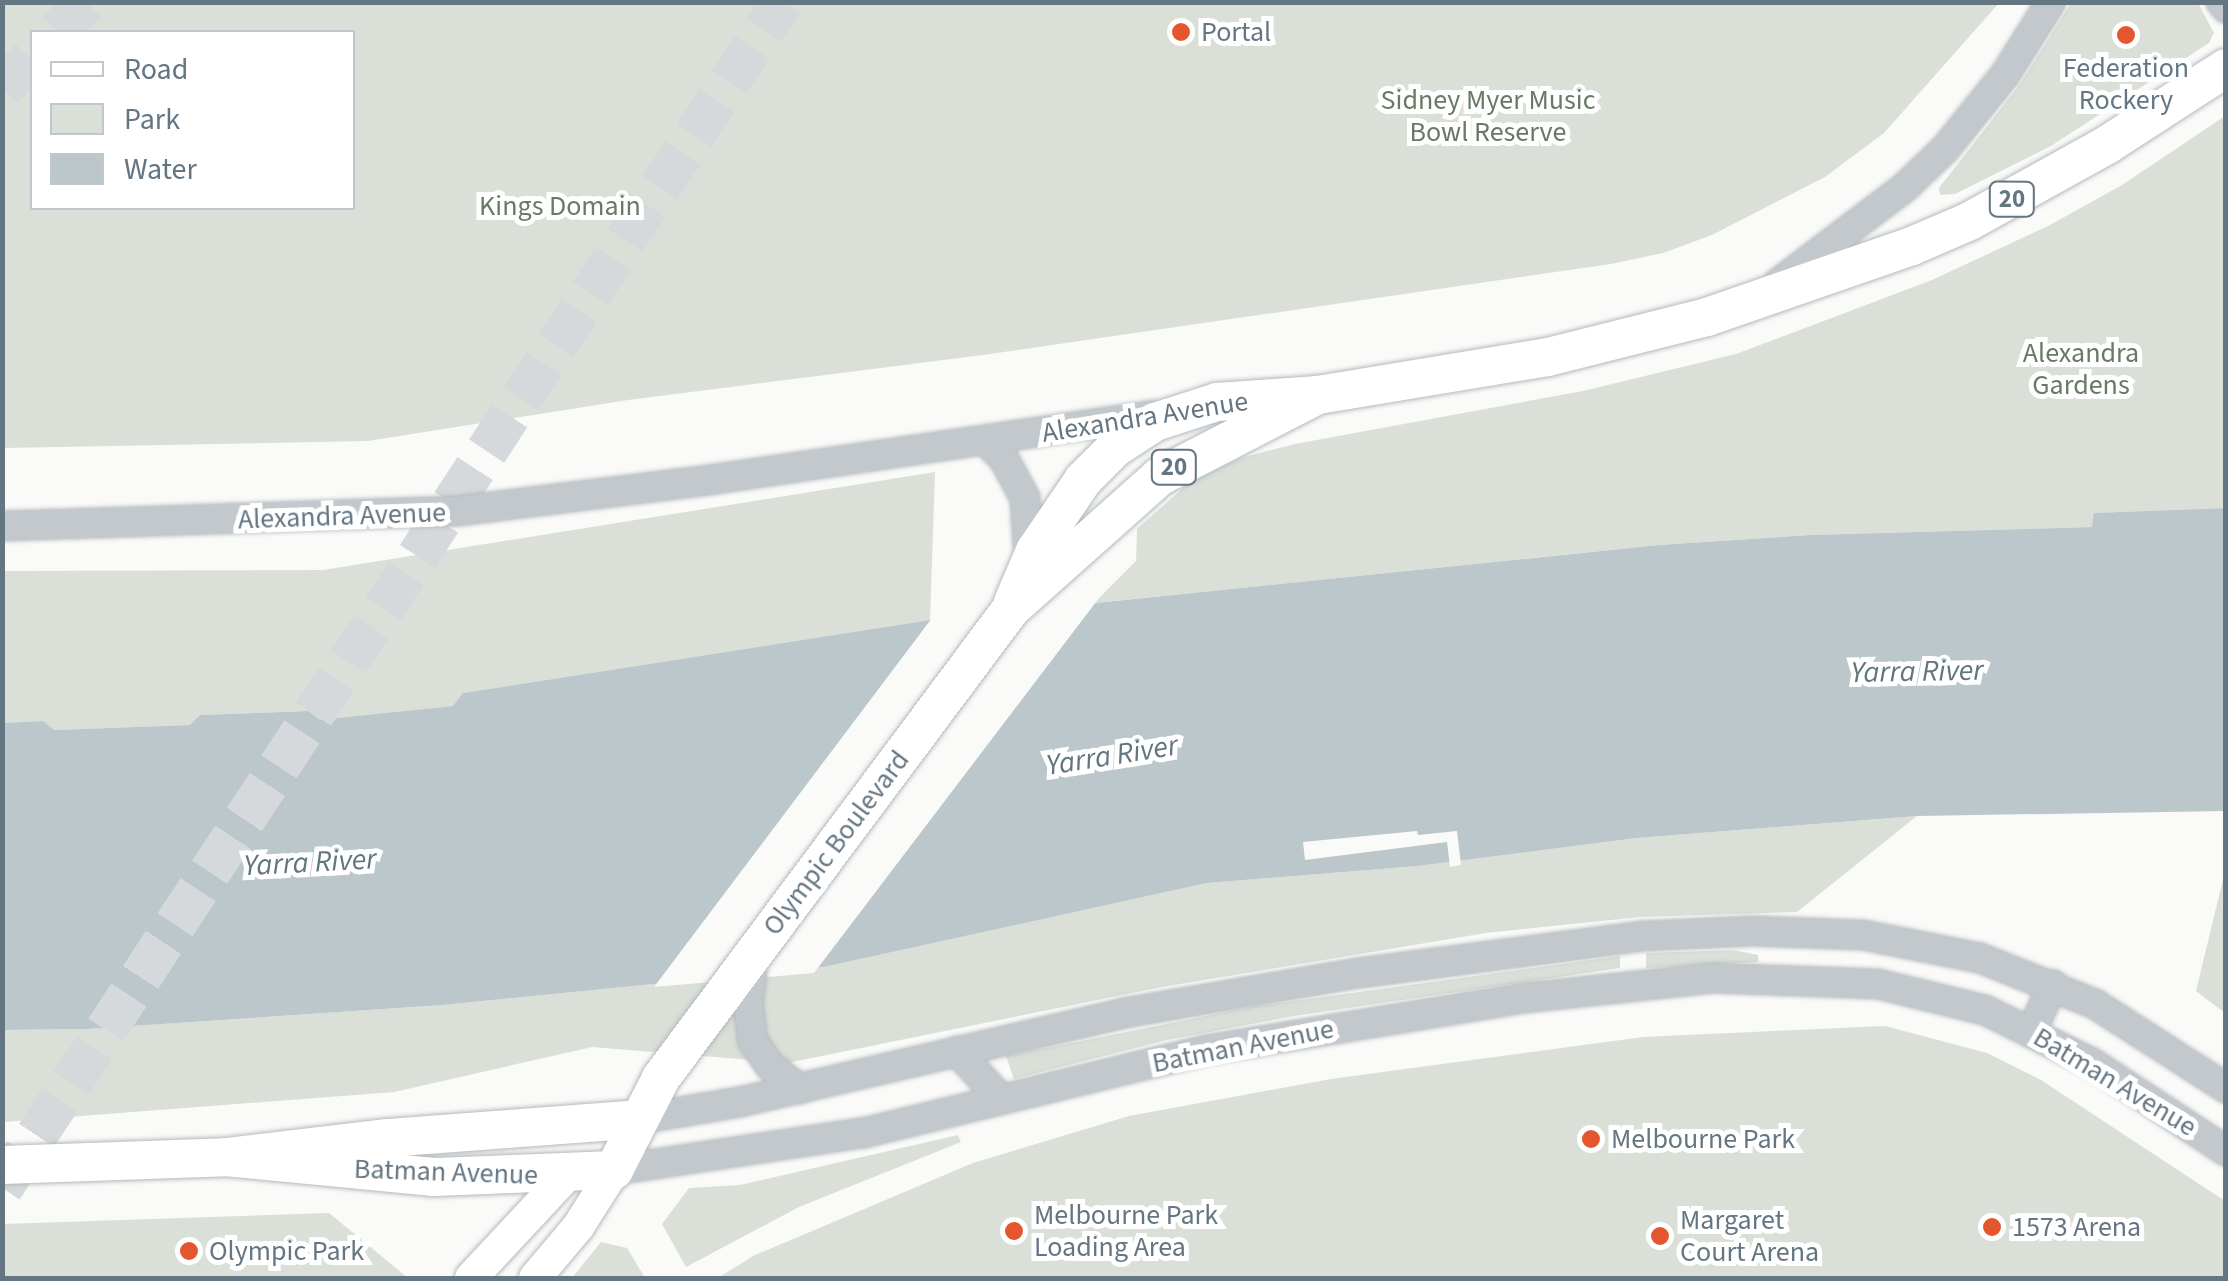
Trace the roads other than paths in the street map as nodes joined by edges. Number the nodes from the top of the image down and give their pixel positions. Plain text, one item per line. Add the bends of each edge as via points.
1 (2051, 2) edge
2 (2226, 68) edge
3 (1759, 298) junction
4 (1318, 395) junction
5 (1204, 405) junction
6 (986, 441) junction
7 (2, 526) edge
8 (1029, 580) junction
9 (755, 952) junction
10 (2053, 985) junction
11 (2032, 1030) junction
12 (957, 1051) junction
13 (800, 1088) junction
14 (2226, 1088) edge
15 (1001, 1099) junction
16 (630, 1120) junction
17 (2226, 1151) edge
18 (226, 1156) junction
19 (2, 1164) edge
20 (614, 1170) junction
21 (568, 1174) junction
22 (471, 1278) edge
23 (536, 1278) edge

1 - 3 street via 2006,75 1945,149
2 - 3 highway, Alexandra Avenue / 20 via 2139,126 1970,220
3 - 4 highway, Alexandra Avenue / 20 via 1563,353
4 - 5 highway, Alexandra Avenue / 20
4 - 8 highway, Olympic Boulevard / 20 via 1158,477
5 - 6 street, Alexandra Avenue
5 - 8 highway, Olympic Boulevard / 20 via 1155,422 1105,457 1051,524
6 - 7 street, Alexandra Avenue via 458,511
6 - 8 street via 1004,458 1025,498
8 - 9 highway, Olympic Boulevard / 20
9 - 13 street via 748,1009 758,1052
9 - 16 highway, Olympic Boulevard / 20
10 - 11 street
10 - 12 street, Batman Avenue via 1980,958 1863,936 1643,936 1320,980 1124,1013
10 - 14 street, Batman Avenue via 2138,1028
11 - 15 street, Batman Avenue via 1936,995 1878,984 1713,978 1522,998 1239,1044
11 - 17 street, Batman Avenue
12 - 13 street, Batman Avenue
12 - 15 street
13 - 16 street, Batman Avenue
15 - 20 street, Batman Avenue via 862,1133
16 - 18 highway, Batman Avenue
16 - 20 highway, Olympic Boulevard / 20
16 - 21 highway, Olympic Boulevard / 20
18 - 19 highway, Batman Avenue
18 - 21 highway, Batman Avenue via 434,1177
20 - 21 highway, Batman Avenue
20 - 23 main road, Olympic Boulevard / 20
21 - 22 main road, Olympic Boulevard / 20

